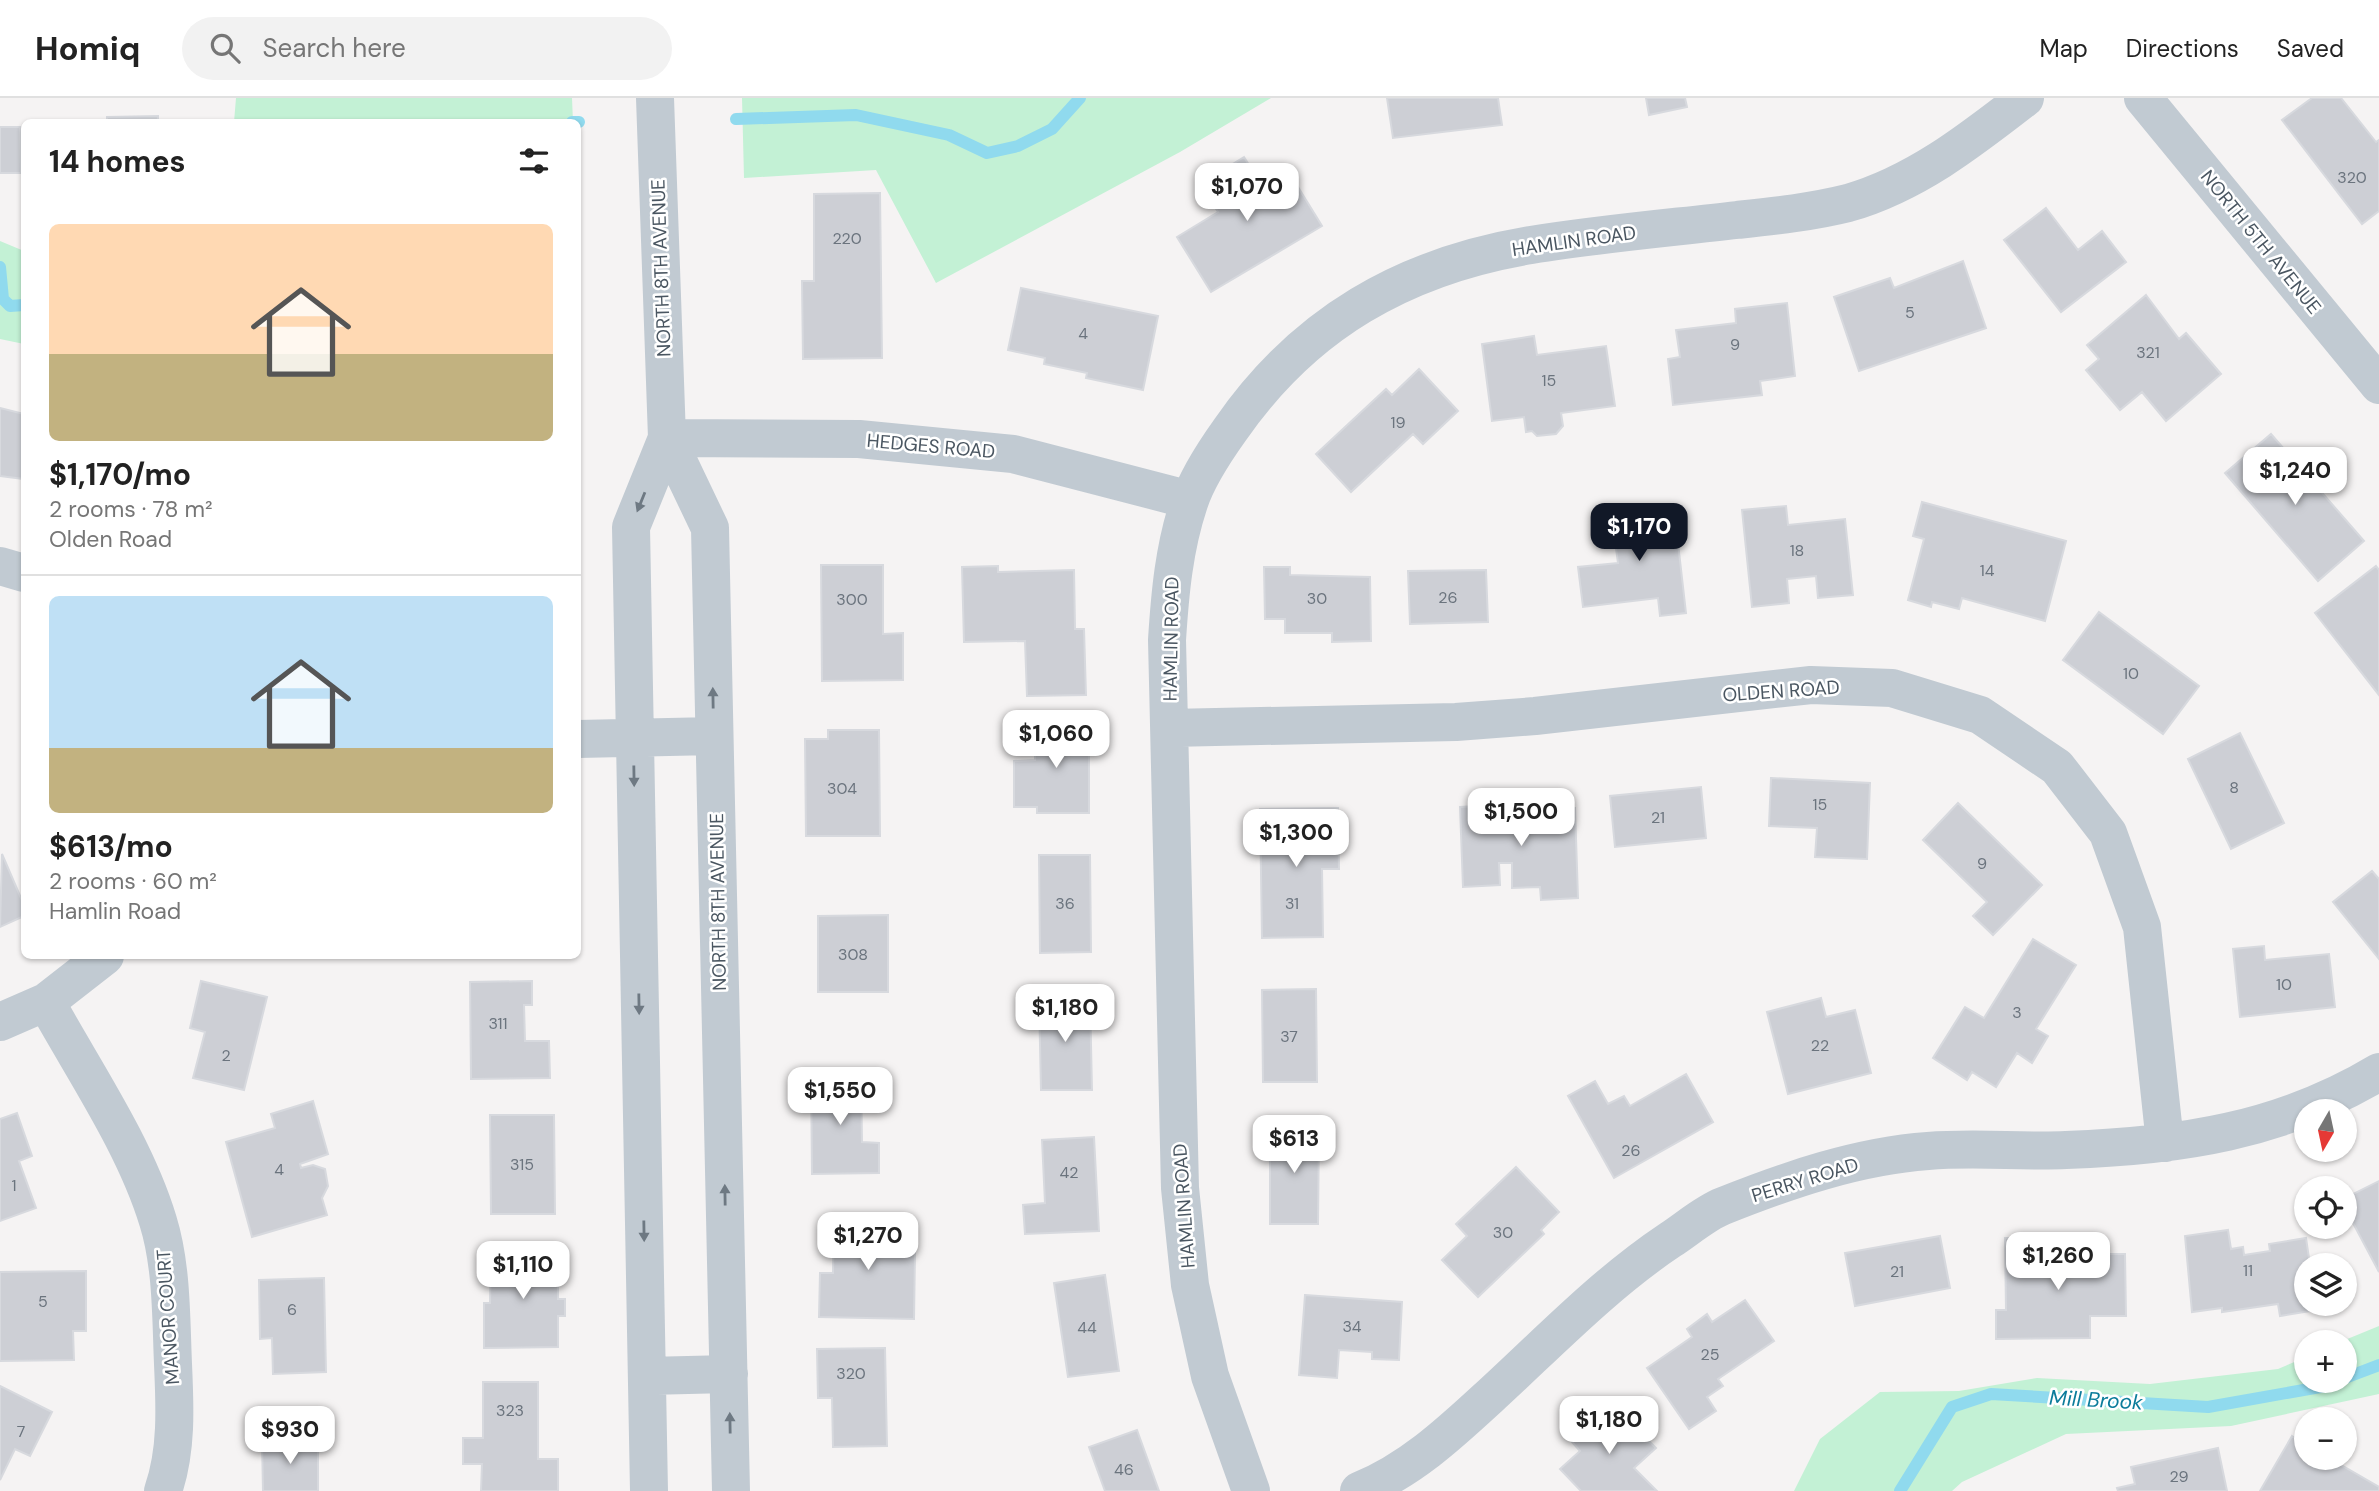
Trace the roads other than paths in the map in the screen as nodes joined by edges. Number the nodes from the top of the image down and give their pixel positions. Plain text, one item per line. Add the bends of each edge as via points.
1 (655, 98) edge
2 (2025, 98) edge
3 (2143, 98) edge
4 (2379, 385) edge
5 (667, 439) junction
6 (1189, 500) junction
7 (0, 566) edge
8 (21, 572) edge
9 (1170, 728) junction
10 (714, 736) junction
11 (633, 738) junction
12 (581, 739) edge
13 (101, 959) edge
14 (46, 1002) junction
15 (0, 1023) edge
16 (2379, 1072) edge
17 (2165, 1143) junction
18 (729, 1374) junction
19 (647, 1376) junction
20 (163, 1491) edge
21 (649, 1491) edge
22 (732, 1491) edge
23 (1251, 1491) edge
24 (1359, 1491) edge

1 - 5 street, NORTH 8TH AVENUE
2 - 6 street, HAMLIN ROAD via 1955,152 1906,179 1849,202 1531,245 1475,257 1365,300 1305,344 1258,389
3 - 4 street, NORTH 5TH AVENUE
5 - 6 street, HEDGES ROAD via 859,439 1013,454
10 -> 5 street, NORTH 8TH AVENUE via 710,528
5 -> 11 street, NORTH 8TH AVENUE via 631,527
6 - 9 street, HAMLIN ROAD via 1172,565 1167,640
7 - 8 street
9 - 17 street, OLDEN ROAD via 1469,721 1811,685 1892,688 1980,715 2057,767 2108,832 2142,927
9 - 23 street, HAMLIN ROAD via 1180,1188 1190,1285 1210,1376
10 - 11 street
18 -> 10 street, NORTH 8TH AVENUE
11 - 12 street
11 -> 19 street, NORTH 8TH AVENUE
13 - 14 street
14 - 15 street
14 - 20 street, MANOR COURT via 141,1175 159,1223 170,1296 174,1391 172,1465
16 - 17 street, PERRY ROAD via 2289,1116 2226,1134
17 - 24 street, PERRY ROAD via 2066,1150 1927,1151 1830,1168 1720,1207 1637,1262 1451,1432 1414,1461
18 - 19 street
22 -> 18 street, NORTH 8TH AVENUE
19 - 21 street, NORTH 8TH AVENUE

